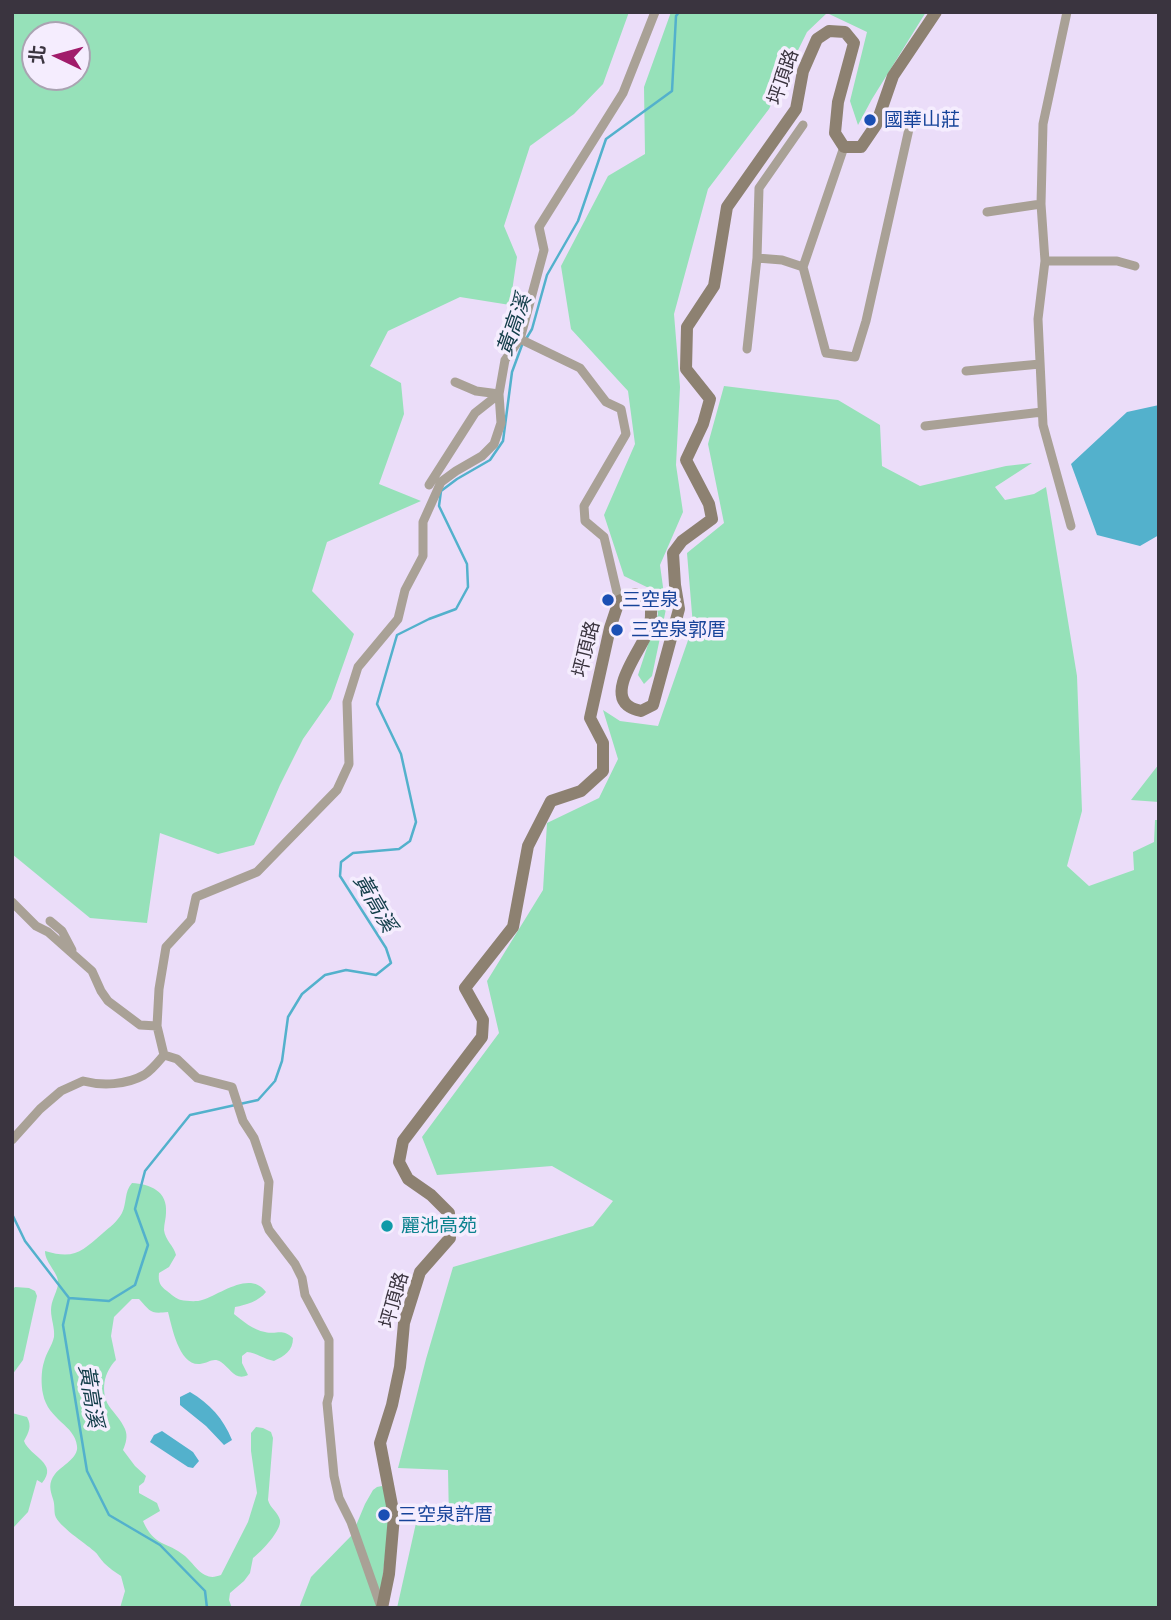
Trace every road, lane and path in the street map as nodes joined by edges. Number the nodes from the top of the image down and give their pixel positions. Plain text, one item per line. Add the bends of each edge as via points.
1 (655, 12) edge
2 (936, 12) edge
3 (1067, 12) edge
4 (911, 120) dead end
5 (803, 125) dead end
6 (845, 147) junction
7 (1041, 204) junction
8 (987, 212) dead end
9 (757, 258) junction
10 (1045, 261) junction
11 (1135, 266) dead end
12 (803, 267) junction
13 (520, 339) junction
14 (747, 349) dead end
15 (1040, 364) junction
16 (966, 371) dead end
17 (455, 382) dead end
18 (499, 394) junction
19 (1042, 412) junction
20 (925, 426) dead end
21 (429, 485) dead end
22 (1071, 527) dead end
23 (619, 601) junction
24 (12, 902) edge
25 (50, 921) dead end
26 (76, 957) junction
27 (157, 1026) junction
28 (164, 1055) junction
29 (12, 1140) edge
30 (382, 1608) edge

1 - 13 street via 623,93 539,227 544,250
2 - 6 street via 893,76 876,125 861,147
3 - 7 street via 1043,124
4 - 12 street via 855,357 826,353
5 - 9 street via 759,188
6 - 12 street
6 - 23 street, 坪頂路 via 835,134 838,102 854,43 845,32 829,31 817,39 803,71 796,109 727,206 714,286 687,327 686,369 710,399 704,424 686,460 712,519 673,553 679,609 653,705 641,711 629,707 622,697 622,681 648,631 650,601 635,594
7 - 8 street
7 - 10 street
9 - 12 street
9 - 14 street
10 - 11 street via 1117,261
10 - 15 street via 1038,319
13 - 18 street via 505,360
13 - 23 street via 580,368 606,402 621,409 626,434 584,506 585,521 604,537
15 - 16 street
15 - 19 street
17 - 18 street
18 - 21 street via 475,413
18 - 27 street via 501,423 494,444 441,482 423,522 423,556 405,590 398,619 358,667 347,702 349,764 337,790 257,872 196,897 191,920 166,947
19 - 20 street
19 - 22 street
23 - 30 street, 坪頂路 via 590,718 603,743 603,771 582,791 551,801 528,846 513,928 466,988 483,1020 482,1037 403,1142 399,1162 408,1179 449,1213 450,1238 420,1272 404,1322 400,1367 380,1443 394,1516
24 - 26 street
25 - 26 street via 62,931
26 - 27 street via 93,971 108,1001 140,1025
27 - 28 street
28 - 29 street via 143,1076 98,1085 83,1081 61,1091
28 - 30 street via 177,1059 197,1079 232,1087 254,1138 270,1182 266,1222 295,1264 329,1340 327,1403 334,1476

